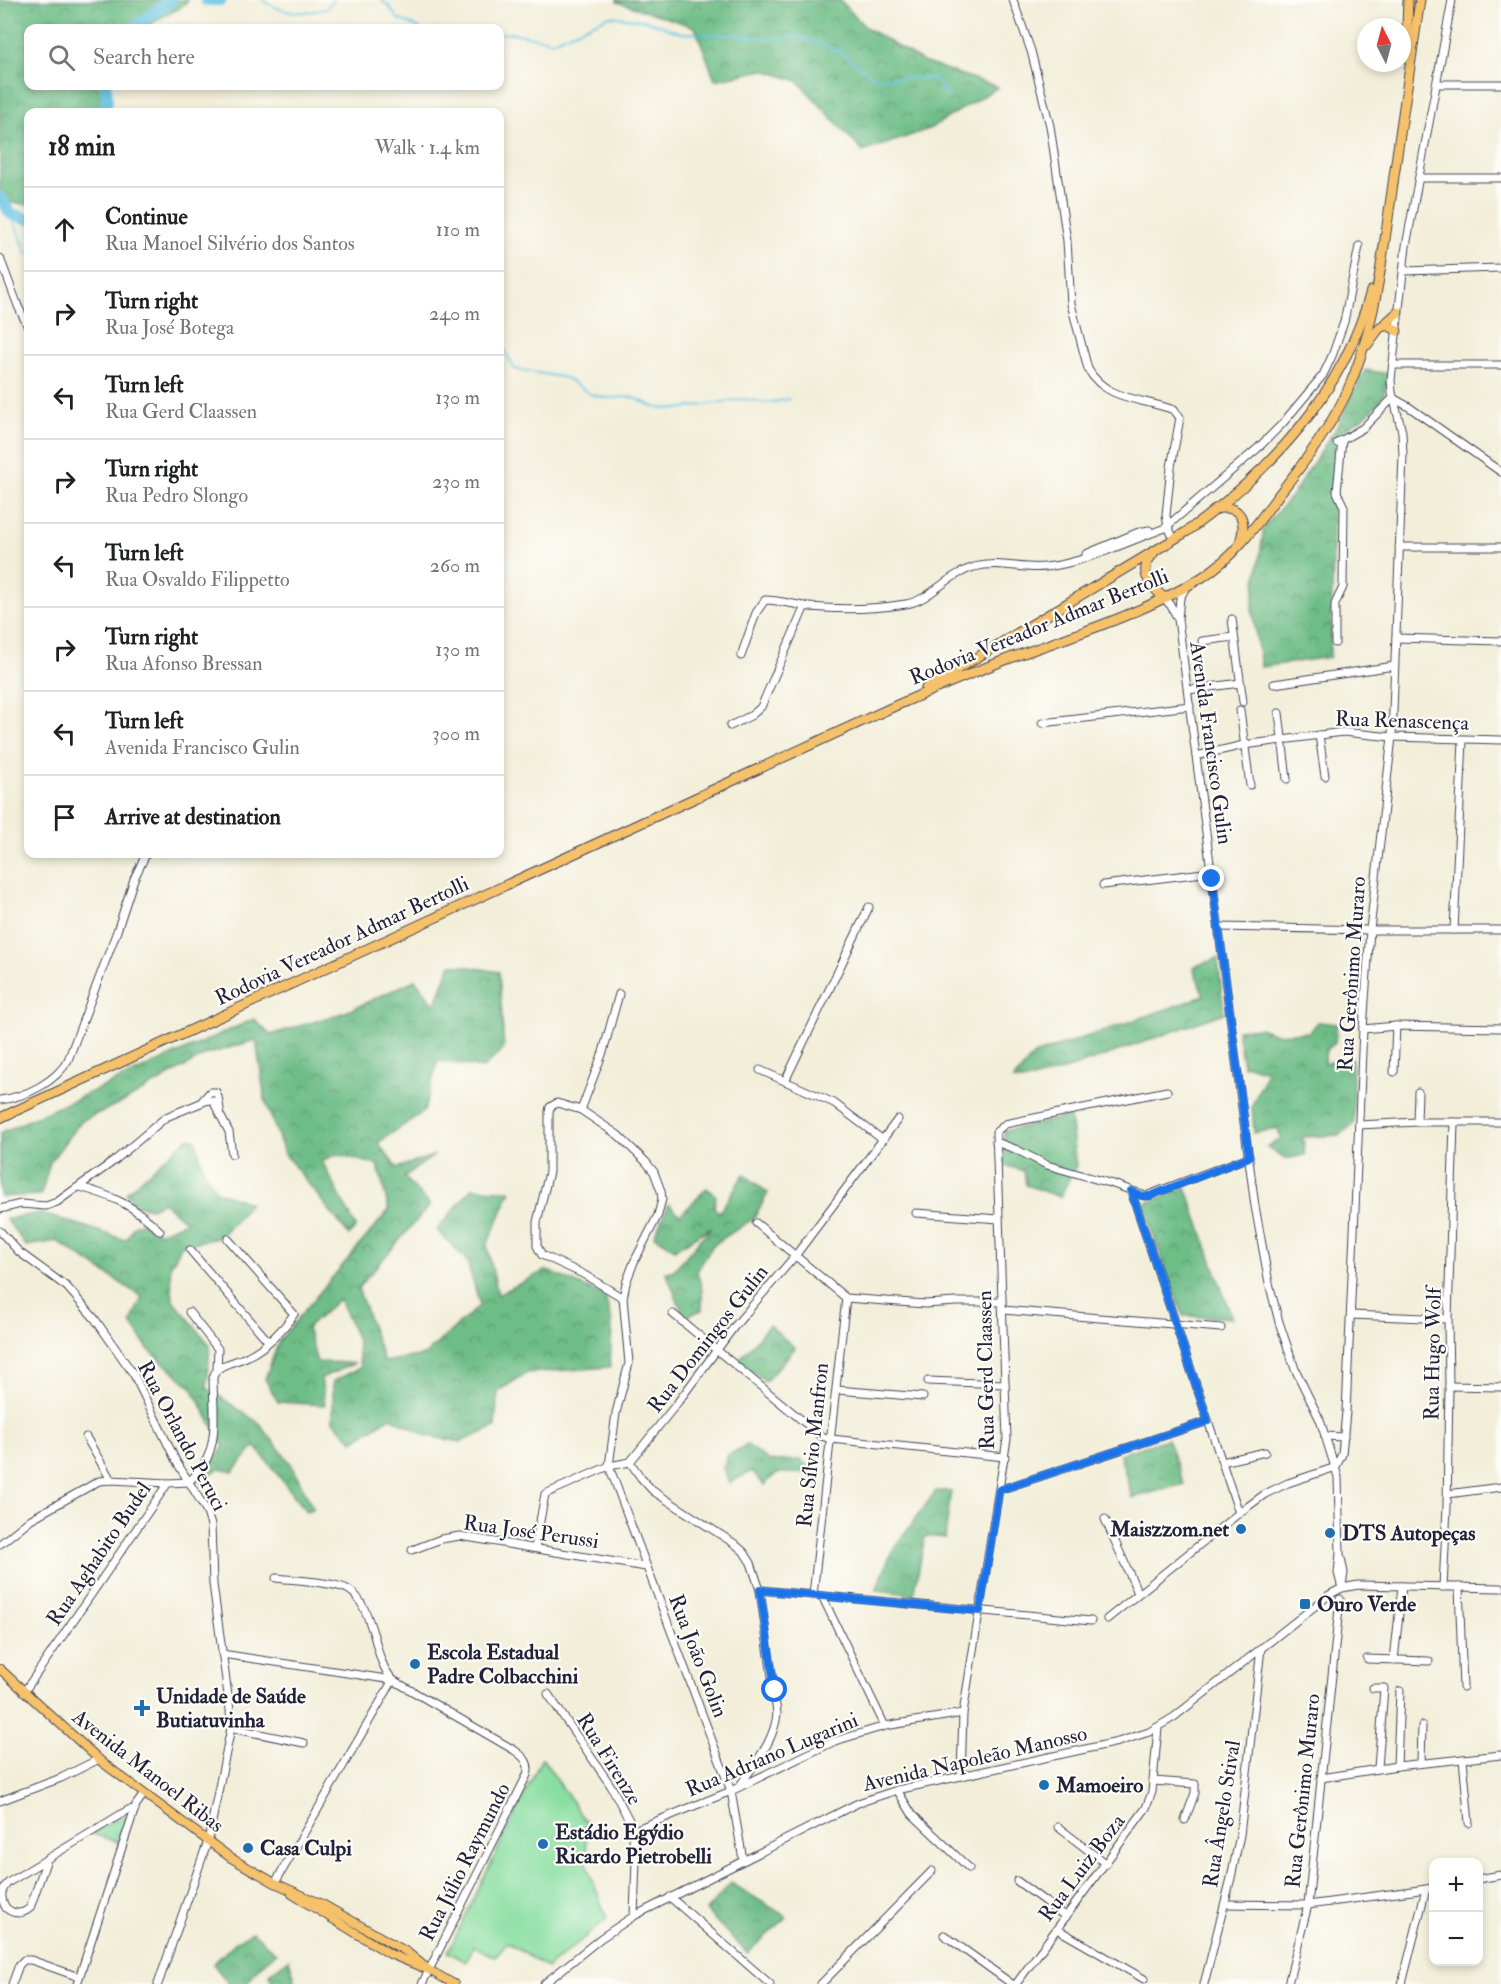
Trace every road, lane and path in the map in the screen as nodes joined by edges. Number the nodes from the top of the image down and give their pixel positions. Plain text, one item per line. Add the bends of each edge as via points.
1 (1013, 0) edge
2 (1408, 0) edge
3 (1420, 0) edge
4 (1452, 0) edge
5 (1436, 84) junction
6 (1501, 84) edge
7 (1404, 100) junction
8 (1419, 178) junction
9 (1501, 178) edge
10 (1359, 246) dead end
11 (1384, 246) junction
12 (0, 258) edge
13 (1501, 268) edge
14 (1403, 271) junction
15 (1398, 312) junction
16 (24, 319) edge
17 (1382, 326) junction
18 (1396, 332) junction
19 (1361, 355) junction
20 (1393, 365) junction
21 (1501, 365) edge
22 (1393, 398) junction
23 (1501, 472) edge
24 (1215, 509) junction
25 (1168, 527) junction
26 (1174, 539) junction
27 (1239, 545) junction
28 (1399, 547) junction
29 (1501, 547) edge
30 (1156, 550) junction
31 (1187, 586) junction
32 (1164, 598) junction
33 (805, 606) junction
34 (1178, 619) junction
35 (1232, 619) dead end
36 (1234, 637) junction
37 (1395, 638) junction
38 (1202, 641) dead end
39 (1501, 641) edge
40 (1335, 643) dead end
41 (741, 656) dead end
42 (1394, 666) junction
43 (1240, 683) junction
44 (1274, 684) dead end
45 (1188, 690) junction
46 (1243, 702) dead end
47 (896, 706) junction
48 (1190, 706) junction
49 (1240, 710) dead end
50 (1279, 713) dead end
51 (1042, 723) dead end
52 (730, 726) dead end
53 (1319, 735) junction
54 (1392, 737) junction
55 (1282, 740) junction
56 (1462, 740) junction
57 (1501, 740) edge
58 (1244, 745) junction
59 (1196, 756) junction
60 (1324, 776) dead end
61 (1287, 779) dead end
62 (1250, 785) dead end
63 (144, 858) edge
64 (1212, 872) junction
65 (1103, 885) dead end
66 (869, 907) dead end
67 (1219, 927) junction
68 (1370, 930) junction
69 (1454, 930) junction
70 (1501, 930) edge
71 (619, 994) dead end
72 (1396, 1026) junction
73 (1501, 1028) edge
74 (1363, 1029) junction
75 (760, 1070) dead end
76 (1394, 1072) dead end
77 (785, 1081) junction
78 (1167, 1091) dead end
79 (1418, 1092) dead end
80 (0, 1100) edge
81 (581, 1110) junction
82 (0, 1118) edge
83 (898, 1119) dead end
84 (1417, 1122) junction
85 (1454, 1122) junction
86 (1501, 1122) edge
87 (1359, 1125) junction
88 (883, 1140) junction
89 (996, 1142) junction
90 (232, 1154) dead end
91 (1249, 1157) junction
92 (80, 1186) junction
93 (1131, 1191) junction
94 (4, 1209) edge
95 (916, 1213) dead end
96 (0, 1217) edge
97 (999, 1219) junction
98 (756, 1223) dead end
99 (0, 1231) edge
100 (160, 1231) dead end
101 (228, 1239) dead end
102 (190, 1250) dead end
103 (795, 1256) junction
104 (623, 1298) junction
105 (846, 1298) junction
106 (1003, 1306) junction
107 (189, 1312) dead end
108 (673, 1314) dead end
109 (1351, 1315) junction
110 (1448, 1318) junction
111 (1176, 1324) junction
112 (1221, 1328) dead end
113 (268, 1341) junction
114 (717, 1350) junction
115 (217, 1369) junction
116 (928, 1382) dead end
117 (1005, 1384) junction
118 (1449, 1386) junction
119 (1501, 1387) edge
120 (837, 1390) junction
121 (923, 1397) dead end
122 (1208, 1421) junction
123 (1325, 1436) junction
124 (86, 1437) dead end
125 (1344, 1437) junction
126 (831, 1439) junction
127 (1265, 1452) dead end
128 (1005, 1457) junction
129 (630, 1462) junction
130 (1222, 1462) junction
131 (609, 1466) junction
132 (1336, 1467) junction
133 (111, 1480) junction
134 (188, 1482) junction
135 (168, 1483) junction
136 (1501, 1487) edge
137 (999, 1490) junction
138 (1448, 1494) junction
139 (1239, 1513) junction
140 (1105, 1519) dead end
141 (0, 1544) edge
142 (535, 1548) junction
143 (412, 1550) dead end
144 (646, 1567) junction
145 (276, 1578) dead end
146 (1402, 1586) junction
147 (1443, 1587) junction
148 (1459, 1587) junction
149 (1342, 1588) junction
150 (1501, 1588) edge
151 (760, 1590) junction
152 (1138, 1593) junction
153 (813, 1595) junction
154 (822, 1596) junction
155 (1341, 1599) dead end
156 (980, 1611) junction
157 (1107, 1618) dead end
158 (1091, 1621) dead end
159 (1261, 1648) junction
160 (222, 1654) junction
161 (1367, 1659) dead end
162 (1394, 1660) junction
163 (1429, 1661) dead end
164 (0, 1670) edge
165 (393, 1680) junction
166 (1462, 1687) dead end
167 (1373, 1688) dead end
168 (1400, 1691) dead end
169 (24, 1692) junction
170 (548, 1694) dead end
171 (963, 1713) junction
172 (885, 1726) junction
173 (1422, 1726) dead end
174 (231, 1728) junction
175 (1158, 1728) junction
176 (304, 1743) dead end
177 (1501, 1755) edge
178 (99, 1759) junction
179 (1463, 1759) junction
180 (1421, 1763) junction
181 (1396, 1766) junction
182 (1378, 1768) junction
183 (961, 1776) junction
184 (1321, 1778) junction
185 (1153, 1781) junction
186 (739, 1787) junction
187 (897, 1790) junction
188 (731, 1791) junction
189 (144, 1794) junction
190 (0, 1801) edge
191 (135, 1809) junction
192 (1185, 1821) dead end
193 (1469, 1823) dead end
194 (1058, 1827) dead end
195 (632, 1831) junction
196 (207, 1841) junction
197 (47, 1859) junction
198 (743, 1860) junction
199 (1106, 1864) junction
200 (969, 1868) dead end
201 (932, 1870) dead end
202 (1501, 1875) edge
203 (1483, 1878) edge
204 (1017, 1881) dead end
205 (274, 1883) junction
206 (284, 1888) junction
207 (1429, 1888) edge
208 (1429, 1891) edge
209 (670, 1898) junction
210 (1225, 1904) junction
211 (1308, 1905) junction
212 (634, 1916) junction
213 (327, 1917) junction
214 (1066, 1917) junction
215 (360, 1925) junction
216 (1057, 1929) junction
217 (944, 1935) dead end
218 (429, 1970) junction
219 (1144, 1979) dead end
220 (78, 1981) edge
221 (12, 1984) edge
222 (158, 1984) edge
223 (422, 1984) edge
224 (453, 1984) edge
225 (544, 1984) edge
226 (770, 1984) edge
227 (821, 1984) edge
228 (1014, 1984) edge
229 (1204, 1984) edge
230 (1288, 1984) edge
231 (1402, 1984) edge

1 - 25 street via 1050,126 1067,241 1071,304 1088,369 1093,378 1110,390 1174,410 1180,418 1169,481
2 - 7 highway
3 - 7 highway, Rodovia Vereador Admar Bertolli
4 - 5 street, Rua Gerônimo Muraro
5 - 6 street
5 - 8 street, Rua Gerônimo Muraro
7 - 11 highway, Rodovia Vereador Admar Bertolli
8 - 9 street
8 - 14 street, Rua Gerônimo Muraro
10 - 25 street via 1344,322 1323,375 1258,448
11 - 19 highway, Rodovia Vereador Admar Bertolli via 1380,282
11 - 24 highway, Rodovia Vereador Admar Bertolli via 1363,320 1335,379 1291,438
12 - 16 street
13 - 14 street
14 - 15 street, Rua Gerônimo Muraro
15 - 17 highway
15 - 18 street, Rua Gerônimo Muraro
17 - 18 highway via 1390,326
17 - 19 highway
18 - 20 street, Rua Gerônimo Muraro
19 - 27 highway, Rodovia Vereador Admar Bertolli via 1343,399 1317,444
20 - 21 street
20 - 22 street, Rua Gerônimo Muraro
22 - 23 street
22 - 28 street, Rua Gerônimo Muraro via 1402,443
22 - 40 street via 1363,428 1339,441 1337,492 1344,507 1343,587 1335,604
24 - 26 highway, Rodovia Vereador Admar Bertolli
24 - 27 highway via 1227,508 1242,516 1244,528
25 - 26 street
25 - 33 street via 1090,556 1041,568 979,566 952,576 908,604
26 - 30 highway, Rodovia Vereador Admar Bertolli
27 - 31 highway, Rodovia Vereador Admar Bertolli
28 - 29 street
28 - 37 street, Rua Gerônimo Muraro
30 - 32 highway via 1146,563 1145,576
30 - 47 highway, Rodovia Vereador Admar Bertolli
31 - 32 highway, Rodovia Vereador Admar Bertolli
31 - 34 street, Avenida Francisco Gulin via 1180,598
32 - 34 street, Avenida Francisco Gulin
32 - 47 highway, Rodovia Vereador Admar Bertolli
33 - 41 street via 762,602
33 - 52 street via 761,706
34 - 45 street, Avenida Francisco Gulin
35 - 36 street
36 - 38 street
36 - 43 street
37 - 39 street
37 - 42 street, Rua Gerônimo Muraro
42 - 44 street
42 - 54 street, Rua Gerônimo Muraro
43 - 45 street
43 - 46 street
45 - 48 street, Avenida Francisco Gulin
47 - 82 highway, Rodovia Vereador Admar Bertolli
48 - 51 street
48 - 59 street, Avenida Francisco Gulin
49 - 58 street
50 - 55 street
53 - 54 street, Rua Renascença via 1342,732
53 - 55 street, Rua Renascença
53 - 60 street
54 - 56 street, Rua Renascença
54 - 68 street, Rua Gerônimo Muraro
55 - 58 street, Rua Renascença
55 - 61 street
56 - 57 street, Rua Renascença
56 - 69 street
58 - 59 street, Rua Renascença
58 - 62 street
59 - 64 street, Avenida Francisco Gulin
63 - 80 street via 64,1068 42,1084
64 - 65 street
64 - 67 street, Avenida Francisco Gulin
66 - 77 street
67 - 68 street
67 - 91 street, Avenida Francisco Gulin
68 - 69 street
68 - 74 street, Rua Gerônimo Muraro
69 - 70 street
71 - 81 street
72 - 73 street
72 - 74 street
72 - 76 street
74 - 87 street, Rua Gerônimo Muraro
75 - 77 street
77 - 88 street via 834,1103
78 - 89 street via 1001,1126
79 - 84 street
81 - 104 street via 638,1154 654,1172 661,1191 661,1206 630,1272
81 - 104 street via 557,1102 550,1107 548,1180 537,1222 537,1246 542,1255
83 - 88 street, Rua Domingos Gulin
84 - 85 street
84 - 87 street
85 - 86 street
85 - 110 street, Rua Hugo Wolf
87 - 109 street, Rua Gerônimo Muraro
88 - 103 street, Rua Domingos Gulin
89 - 93 street via 1047,1165
89 - 97 street, Rua Gerd Claassen
90 - 92 street via 229,1132 220,1115 219,1096 210,1092 199,1104 166,1117
91 - 93 street via 1150,1196
91 - 123 street, Avenida Francisco Gulin via 1274,1304 1291,1359
92 - 94 street via 51,1205 21,1204
92 - 100 street via 113,1197 144,1215
93 - 111 street
94 - 96 street
95 - 97 street
97 - 106 street, Rua Gerd Claassen
98 - 103 street
99 - 134 street, Rua Orlando Peruci via 19,1252 67,1287 95,1319 140,1384
101 - 113 street via 294,1314
102 - 113 street
103 - 105 street
103 - 114 street, Rua Domingos Gulin
104 - 131 street via 629,1364 615,1413
105 - 106 street
105 - 120 street, Rua Sílvio Manfron
106 - 111 street
106 - 117 street, Rua Gerd Claassen
107 - 115 street via 218,1349
108 - 114 street
109 - 110 street
109 - 125 street, Rua Gerônimo Muraro
110 - 118 street, Rua Hugo Wolf
111 - 112 street
111 - 122 street
113 - 115 street via 247,1357
114 - 126 street via 816,1433
114 - 129 street, Rua Domingos Gulin
115 - 134 street via 213,1378 209,1452 204,1466
116 - 117 street
117 - 128 street, Rua Gerd Claassen
118 - 119 street
118 - 138 street, Rua Hugo Wolf
120 - 121 street
120 - 126 street, Rua Sílvio Manfron
122 - 130 street
122 - 137 street
123 - 125 street
123 - 132 street, Avenida Francisco Gulin
124 - 133 street
125 - 132 street, Rua Gerônimo Muraro
126 - 128 street
126 - 153 street, Rua Sílvio Manfron
127 - 130 street
128 - 137 street, Rua Gerd Claassen
129 - 131 street
129 - 151 street via 653,1491 744,1552 752,1563
130 - 139 street
131 - 142 street via 545,1494
131 - 144 street, Rua João Golin
132 - 139 street via 1275,1489
132 - 149 street, Rua Gerônimo Muraro
133 - 135 street
133 - 141 street via 93,1484 41,1513
134 - 135 street, Rua Aghabito Budel
134 - 160 street, Rua Orlando Peruci via 209,1518
135 - 169 street, Rua Aghabito Budel
136 - 138 street
137 - 156 street, Rua Gerd Claassen
138 - 147 street, Rua Hugo Wolf
139 - 152 street
140 - 152 street
142 - 143 street, Rua José Perussi via 460,1536
142 - 144 street, Rua José Perussi
144 - 188 street, Rua João Golin
145 - 165 street via 335,1586 355,1595 384,1669
146 - 147 street
146 - 149 street
146 - 162 street
147 - 148 street
148 - 150 street
148 - 166 street
149 - 159 street, Avenida Napoleão Manosso
151 - 153 street
151 - 186 street via 777,1722 769,1742
152 - 157 street
153 - 154 street
154 - 156 street
154 - 172 street
155 - 184 street, Rua Gerônimo Muraro
156 - 158 street
156 - 171 street, Rua Gerd Claassen
159 - 175 street, Avenida Napoleão Manosso
159 - 210 street, Rua Ângelo Stival via 1241,1826
160 - 165 street
160 - 174 street, Rua Orlando Peruci
161 - 162 street
162 - 163 street
164 - 169 main road, Avenida Manoel Ribas
165 - 205 street
165 - 218 street, Rua Júlio Raymundo via 514,1750 528,1767
167 - 182 street via 1384,1688
168 - 181 street
169 - 178 main road, Avenida Manoel Ribas
170 - 195 street, Rua Firenze via 618,1798
171 - 172 street, Rua Adriano Lugarini
171 - 183 street, Rua Gerd Claassen
172 - 186 street, Rua Adriano Lugarini via 829,1744
173 - 180 street
174 - 176 street
174 - 196 street, Rua Orlando Peruci
175 - 183 street, Avenida Napoleão Manosso via 1118,1742
175 - 185 street, Rua Luiz Boza
177 - 179 street
178 - 189 main road, Avenida Manoel Ribas
178 - 190 street
179 - 180 street
179 - 193 street
180 - 181 street
181 - 182 street
182 - 184 street
183 - 187 street, Avenida Napoleão Manosso
184 - 211 street, Rua Gerônimo Muraro
185 - 192 street via 1196,1784
185 - 199 street, Rua Luiz Boza via 1146,1808
186 - 188 street, Rua Adriano Lugarini
187 - 198 street, Avenida Napoleão Manosso via 840,1811
187 - 200 street via 912,1814
188 - 195 street, Rua Adriano Lugarini
188 - 198 street, Rua João Golin
189 - 191 street
189 - 196 main road, Avenida Manoel Ribas
191 - 197 street
191 - 220 street
194 - 199 street
195 - 212 street, Rua Firenze via 636,1872
196 - 205 main road, Avenida Manoel Ribas
196 - 222 street, Rua Orlando Peruci
197 - 197 street via 32,1905 26,1912 13,1913 6,1908 1,1898 3,1889
198 - 209 street, Avenida Napoleão Manosso
199 - 214 street, Rua Luiz Boza
201 - 227 street
202 - 203 street
204 - 214 street
205 - 206 main road, Avenida Manoel Ribas
206 - 213 main road, Avenida Manoel Ribas
206 - 215 main road, Avenida Manoel Ribas
207 - 211 street
208 - 231 street
209 - 212 street, Avenida Napoleão Manosso
209 - 226 street
210 - 211 street
210 - 229 street, Rua Ângelo Stival
211 - 230 street, Rua Gerônimo Muraro
212 - 225 street, Avenida Napoleão Manosso
213 - 215 main road via 336,1916
213 - 218 main road, Avenida Manoel Ribas via 390,1954
214 - 216 street, Rua Luiz Boza
215 - 218 main road, Avenida Manoel Ribas
216 - 219 street
216 - 228 street, Rua Luiz Boza
217 - 228 street
218 - 223 street, Rua Júlio Raymundo
218 - 224 main road, Avenida Manoel Ribas
220 - 221 street via 24,1960

